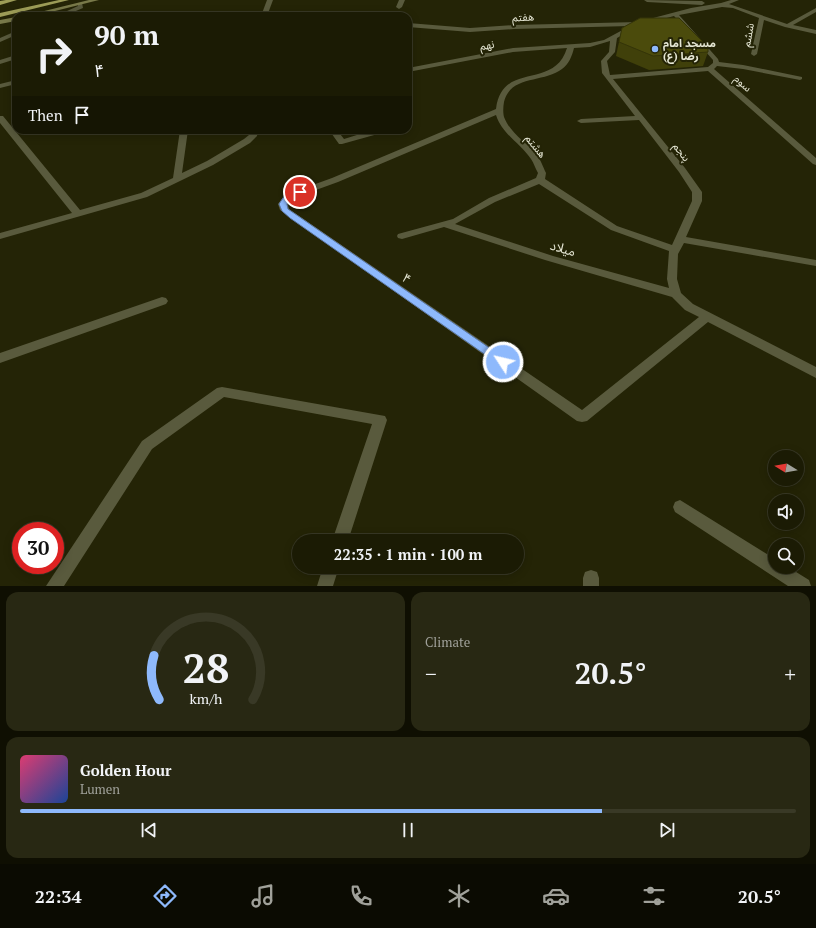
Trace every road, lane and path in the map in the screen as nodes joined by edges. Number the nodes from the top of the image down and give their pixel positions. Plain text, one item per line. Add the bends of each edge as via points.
1 (14, 0) edge
2 (66, 0) edge
3 (96, 0) edge
4 (270, 0) edge
5 (402, 0) edge
6 (647, 0) edge
7 (736, 0) edge
8 (0, 3) edge
9 (80, 4) junction
10 (722, 5) junction
11 (399, 7) dead end
12 (816, 10) edge
13 (12, 12) edge
14 (13, 12) edge
15 (45, 12) edge
16 (69, 12) edge
17 (266, 12) edge
18 (675, 14) junction
19 (0, 15) edge
20 (761, 19) junction
21 (12, 20) edge
22 (0, 22) edge
23 (640, 24) junction
24 (412, 25) edge
25 (787, 26) junction
26 (816, 33) edge
27 (12, 36) edge
28 (614, 36) junction
29 (0, 40) edge
30 (571, 47) junction
31 (754, 54) dead end
32 (12, 58) edge
33 (0, 62) edge
34 (713, 66) junction
35 (412, 69) edge
36 (608, 77) junction
37 (800, 78) dead end
38 (12, 83) edge
39 (0, 86) edge
40 (500, 110) junction
41 (0, 118) edge
42 (641, 118) junction
43 (581, 121) dead end
44 (12, 133) edge
45 (13, 134) edge
46 (183, 134) edge
47 (253, 134) edge
48 (336, 134) edge
49 (369, 134) edge
50 (816, 162) edge
51 (177, 178) junction
52 (540, 180) junction
53 (77, 213) junction
54 (444, 224) junction
55 (0, 236) edge
56 (402, 236) dead end
57 (680, 239) junction
58 (674, 250) junction
59 (816, 263) edge
60 (676, 294) junction
61 (162, 301) dead end
62 (708, 316) junction
63 (0, 358) edge
64 (816, 373) edge
65 (680, 507) dead end
66 (342, 534) edge
67 (329, 574) edge
68 (54, 586) edge
69 (325, 586) edge
70 (803, 586) edge

1 - 8 highway
2 - 14 highway
3 - 9 main road
4 - 17 street
5 - 11 street
6 - 10 street
7 - 10 street
9 - 15 main road
9 - 16 street via 81,7
10 - 18 street
10 - 20 street
10 - 25 street
12 - 25 street
13 - 19 highway
18 - 23 street
18 - 34 street, سوم via 716,60
20 - 26 street via 784,27
20 - 31 street, ششم
21 - 22 main road
23 - 24 street, هفتم via 470,30
23 - 28 street, نهم
25 - 26 street
27 - 29 street
28 - 30 street, نهم via 606,41
28 - 36 street via 612,52 604,62
30 - 35 street, نهم via 513,50
30 - 40 street via 568,57 560,67 552,72 520,80 506,90
32 - 33 street
34 - 36 street
34 - 37 street via 743,67
34 - 50 street, سوم
36 - 42 street, پنجم
38 - 39 street
40 - 52 street, هشتم via 506,130 534,158 542,173
40 - 62 street, ۴ via 335,180 288,197 283,204 285,210 582,417
41 - 44 street
42 - 43 street
42 - 57 street, پنجم via 697,192 697,201
45 - 53 street
46 - 51 street
47 - 51 street via 247,141 210,163
48 - 49 street via 342,142
51 - 53 street via 144,195
52 - 54 street via 492,200 456,221
52 - 58 street via 614,228
53 - 55 street
54 - 56 street
54 - 60 street, میلاد via 549,258
57 - 58 street, پنجم
57 - 59 street
58 - 60 street, پنجم via 672,279
60 - 62 street via 689,307
61 - 63 street
62 - 64 street
65 - 70 street
66 - 68 street via 380,420 222,392 147,445
67 - 69 street

